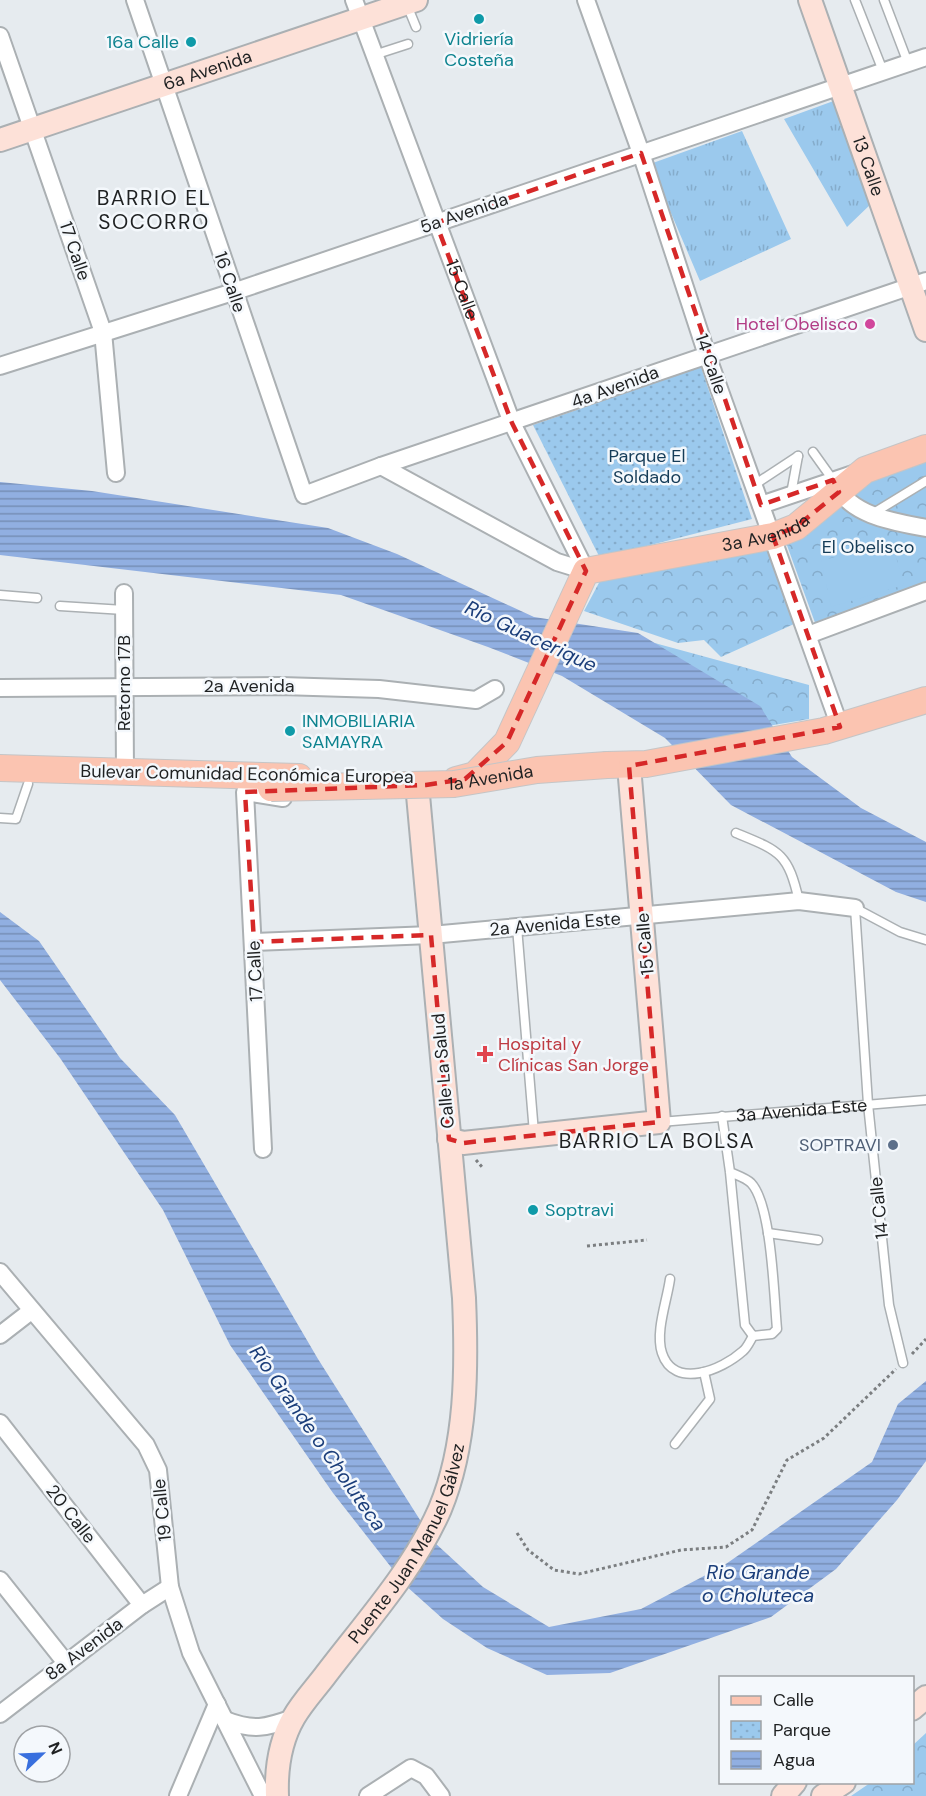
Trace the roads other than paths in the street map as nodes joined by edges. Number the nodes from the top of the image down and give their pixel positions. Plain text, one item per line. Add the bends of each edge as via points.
1 (135, 0) edge
2 (586, 0) edge
3 (810, 0) edge
4 (855, 0) edge
5 (884, 0) edge
6 (411, 2) edge
7 (357, 9) edge
8 (416, 27) dead end
9 (0, 36) edge
10 (408, 44) dead end
11 (374, 55) junction
12 (926, 57) edge
13 (908, 63) junction
14 (883, 71) junction
15 (163, 85) junction
16 (840, 86) junction
17 (32, 130) junction
18 (0, 140) edge
19 (641, 153) junction
20 (436, 223) junction
21 (918, 284) edge
22 (233, 292) junction
23 (926, 330) edge
24 (103, 332) junction
25 (707, 355) junction
26 (0, 366) edge
27 (512, 423) junction
28 (926, 448) edge
29 (813, 452) dead end
30 (381, 466) junction
31 (116, 473) dead end
32 (926, 481) edge
33 (754, 485) junction
34 (836, 486) junction
35 (791, 494) junction
36 (304, 495) joint
37 (761, 505) junction
38 (872, 515) junction
39 (926, 528) edge
40 (773, 536) junction
41 (581, 581) junction
42 (926, 591) edge
43 (124, 593) dead end
44 (0, 595) edge
45 (37, 598) dead end
46 (60, 606) dead end
47 (124, 610) junction
48 (808, 635) junction
49 (124, 687) junction
50 (0, 688) edge
51 (495, 689) dead end
52 (926, 700) edge
53 (832, 729) junction
54 (491, 760) junction
55 (627, 765) junction
56 (0, 768) edge
57 (125, 774) junction
58 (0, 783) edge
59 (28, 784) junction
60 (245, 792) junction
61 (418, 795) junction
62 (0, 818) edge
63 (736, 833) dead end
64 (799, 901) junction
65 (855, 908) junction
66 (643, 917) junction
67 (517, 927) junction
68 (431, 935) junction
69 (926, 940) edge
70 (254, 942) junction
71 (926, 1100) edge
72 (868, 1104) junction
73 (722, 1116) junction
74 (659, 1122) junction
75 (534, 1137) junction
76 (454, 1145) junction
77 (263, 1149) dead end
78 (730, 1172) junction
79 (768, 1233) junction
80 (818, 1240) dead end
81 (0, 1272) edge
82 (670, 1280) dead end
83 (31, 1311) junction
84 (0, 1335) edge
85 (753, 1336) junction
86 (466, 1348) joint
87 (903, 1363) road end
88 (704, 1372) junction
89 (0, 1423) edge
90 (675, 1444) dead end
91 (0, 1580) edge
92 (170, 1587) junction
93 (142, 1605) junction
94 (66, 1663) junction
95 (926, 1697) edge
96 (217, 1704) junction
97 (914, 1707) edge
98 (298, 1712) junction
99 (926, 1713) edge
100 (0, 1714) edge
101 (225, 1720) junction
102 (914, 1723) edge
103 (793, 1784) edge
104 (821, 1784) edge
105 (841, 1784) edge
106 (178, 1796) edge
107 (262, 1796) edge
108 (277, 1796) edge
109 (368, 1796) edge
110 (441, 1796) edge
111 (783, 1796) edge
112 (805, 1796) edge
113 (824, 1796) edge

1 - 15 street, 16 Calle
2 - 19 street, 14 Calle
3 - 16 main road, 13 Calle
4 - 14 lane
5 - 13 lane
6 - 7 main road, 6a Avenida
6 - 8 lane
7 - 11 street, 15 Calle
7 - 15 main road, 6a Avenida
9 - 17 street, 17 Calle
10 - 11 lane
11 - 20 street, 15 Calle
12 - 13 street, 5a Avenida
13 - 14 street, 5a Avenida
14 - 16 street, 5a Avenida
15 - 17 main road, 6a Avenida
15 - 22 street, 16 Calle
16 - 19 street, 5a Avenida
16 - 21 main road, 13 Calle
17 - 18 main road, 6a Avenida
17 - 24 street, 17 Calle
19 - 20 street, 5a Avenida
19 - 25 street, 14 Calle
20 - 22 street, 5a Avenida
20 - 27 street, 15 Calle
21 - 23 main road, 13 Calle
21 - 25 street, 4a Avenida
22 - 24 street, 5a Avenida
22 - 36 street, 16 Calle
24 - 26 street, 5a Avenida
24 - 31 street, 17 Calle
25 - 27 street, 4a Avenida
25 - 33 street, 14 Calle
27 - 30 street, 4a Avenida
27 - 41 street, 15 Calle
28 - 34 main road, 3a Avenida via 865,470
29 - 34 lane
30 - 36 street, 4a Avenida
30 - 41 street, 3a Avenida via 557,562
32 - 38 lane
33 - 35 lane via 798,456
33 - 37 street, 14 Calle
34 - 35 street
34 - 38 street
34 - 40 main road, 3a Avenida via 795,527
35 - 37 street
37 - 40 street, 14 Calle
38 - 39 street
40 - 41 main road, 3a Avenida
40 - 48 street, 14 Calle
41 - 54 main road via 514,729
42 - 48 street
43 - 47 street, Retorno 17B
44 - 45 lane
46 - 47 lane
47 - 49 street, Retorno 17B
48 - 53 street, 14 Calle
49 - 50 street, 2a Avenida
49 - 51 street, 2a Avenida via 368,688 476,700
49 - 57 street, Retorno 17B
52 - 53 main road, 1a Avenida
53 - 55 main road, 1a Avenida
54 - 57 main road, Bulevar Comunidad Económica Europea via 471,769 400,778
54 - 61 main road via 475,775 429,784
55 - 60 main road, 1a Avenida, bridge via 537,770 454,784 271,788
55 - 61 street, 1a Avenida via 607,775
55 - 66 main road, 15 Calle
56 - 57 main road, Bulevar Comunidad Económica Europea
58 - 59 main road, Bulevar Comunidad Económica Europea
59 - 60 main road, Bulevar Comunidad Económica Europea
59 - 62 lane via 16,819
60 - 61 street, Bulevar Comunidad Económica Europea via 273,798
60 - 70 street, 17 Calle
61 - 68 main road, Calle La Salud
63 - 64 lane via 776,849 792,870
64 - 65 street, 2a Avenida Este
64 - 66 street, 2a Avenida Este
65 - 69 lane via 900,932
65 - 72 lane, 14 Calle
66 - 67 street, 2a Avenida Este
66 - 74 main road, 15 Calle
67 - 68 street, 2a Avenida Este
67 - 75 lane
68 - 70 street, 2a Avenida Este
68 - 76 main road, Calle La Salud
70 - 77 street, 17 Calle
71 - 72 lane, 3a Avenida Este
72 - 73 lane, 3a Avenida Este
72 - 87 lane, 14 Calle via 889,1305
73 - 74 lane, 3a Avenida Este
73 - 78 lane
74 - 75 main road, 3a Avenida Este
75 - 76 main road, 3a Avenida Este
76 - 86 main road, Calle La Salud
78 - 79 lane via 751,1183
78 - 85 lane via 745,1325
79 - 80 lane
79 - 85 lane via 777,1329 772,1334
81 - 83 street, 19 Calle
82 - 88 lane via 660,1339 662,1354 671,1368 682,1375
83 - 84 street
83 - 92 street, 19 Calle via 146,1445 158,1470
85 - 88 lane via 744,1351
86 - 98 main road, Puente Juan Manuel Gálvez via 458,1439 440,1510 392,1588
88 - 90 lane via 710,1399
89 - 93 street, 20 Calle
91 - 94 street
92 - 93 street, 8a Avenida
92 - 96 street, 19 Calle via 191,1653
93 - 94 street, 8a Avenida
94 - 100 street, 8a Avenida
95 - 97 main road
96 - 101 street, 19 Calle
96 - 106 street
98 - 101 street via 263,1728 246,1728
98 - 108 main road via 280,1754
99 - 102 main road
101 - 107 street, 19 Calle
103 - 111 main road
104 - 112 main road
105 - 113 main road
109 - 110 street via 411,1768 426,1776

